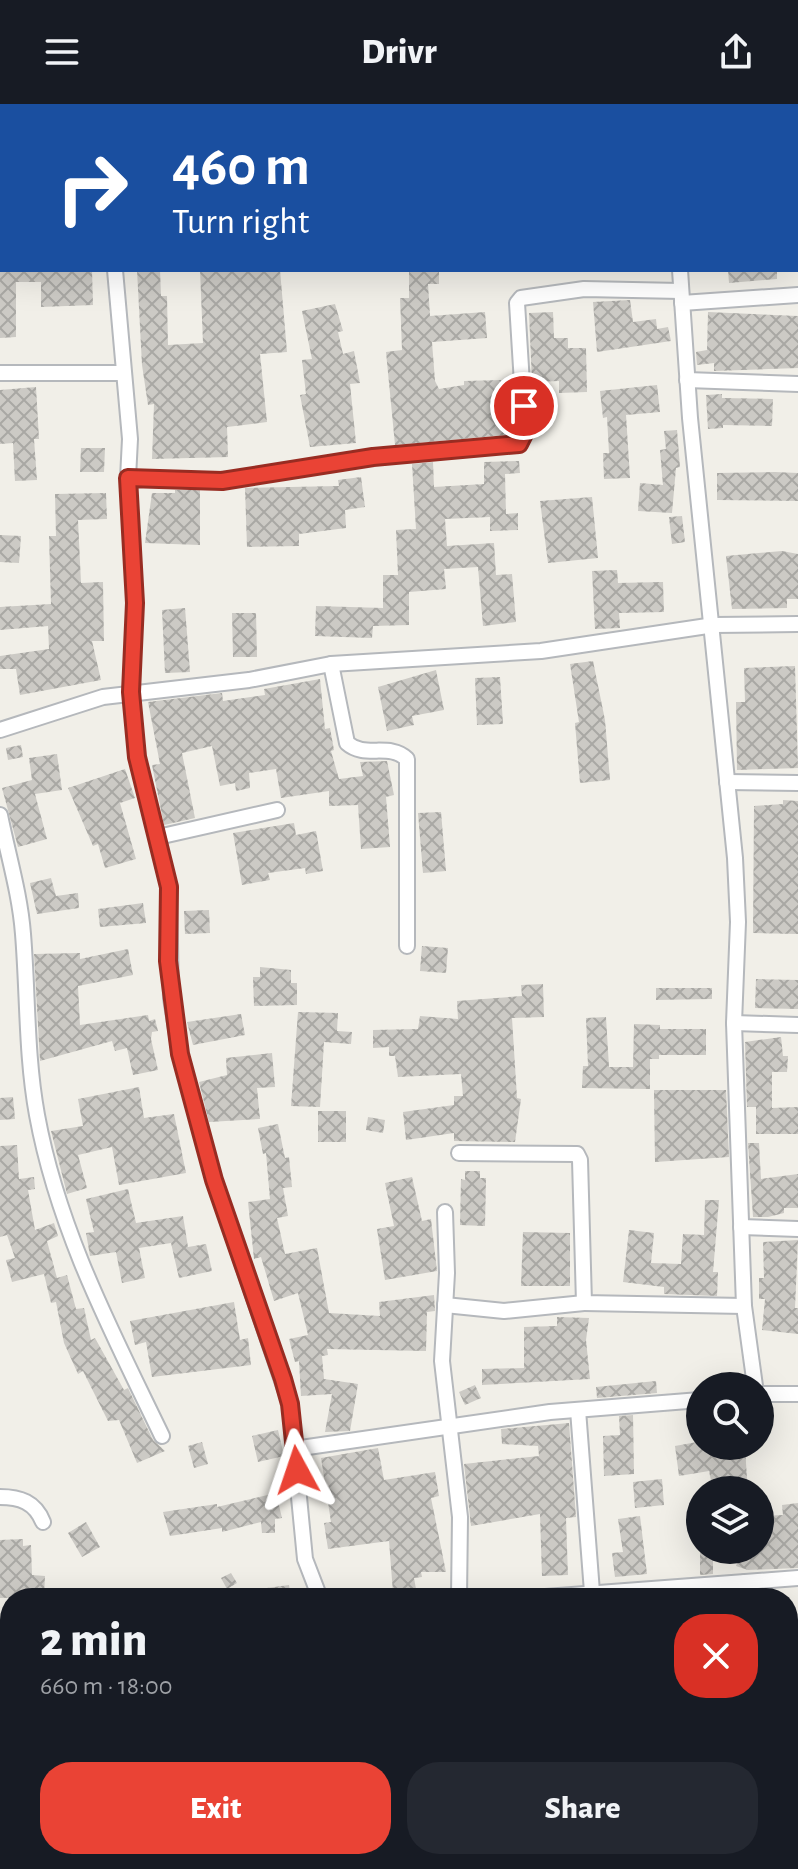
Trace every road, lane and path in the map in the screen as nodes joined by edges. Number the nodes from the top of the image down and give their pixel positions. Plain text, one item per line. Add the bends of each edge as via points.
1 (115, 272) edge
2 (680, 272) edge
3 (798, 295) edge
4 (682, 297) junction
5 (0, 373) edge
6 (123, 373) junction
7 (687, 380) junction
8 (798, 384) edge
9 (128, 478) junction
10 (798, 624) edge
11 (714, 625) junction
12 (331, 664) junction
13 (131, 692) junction
14 (0, 730) edge
15 (727, 782) junction
16 (798, 783) edge
17 (277, 810) dead end
18 (0, 815) edge
19 (158, 837) junction
20 (407, 946) dead end
21 (734, 1023) junction
22 (798, 1025) edge
23 (459, 1153) dead end
24 (445, 1212) dead end
25 (741, 1227) junction
26 (798, 1229) edge
27 (584, 1303) junction
28 (445, 1305) junction
29 (744, 1306) junction
30 (753, 1372) edge
31 (774, 1394) edge
32 (798, 1394) edge
33 (686, 1401) edge
34 (578, 1410) junction
35 (450, 1424) junction
36 (162, 1436) dead end
37 (294, 1449) junction
38 (0, 1497) edge
39 (43, 1522) dead end
40 (798, 1578) edge
41 (745, 1582) junction
42 (316, 1588) edge
43 (459, 1588) edge
44 (592, 1588) edge
45 (653, 1588) edge
46 (745, 1588) edge

1 - 6 street
2 - 4 street
3 - 4 street
4 - 7 street
4 - 9 street via 584,289 521,298 517,303 525,432 519,444 373,457 222,481
5 - 6 street
6 - 9 street
7 - 8 street
7 - 11 street
9 - 13 street via 135,603
10 - 11 street
11 - 12 street via 541,651
11 - 15 street
12 - 13 street via 249,680
12 - 20 street via 347,743 365,750 394,750 407,759
13 - 14 street via 82,702
13 - 19 street via 137,757
15 - 16 street
15 - 21 street via 738,922
17 - 19 street
18 - 36 street via 19,899 37,1116 54,1185 76,1257
19 - 37 street via 169,887 168,961 180,1054 214,1180 283,1379
21 - 22 street
21 - 25 street
23 - 27 street via 577,1154
24 - 28 street
25 - 26 street
25 - 29 street
27 - 28 street via 504,1311
27 - 29 street
28 - 35 street via 442,1361
29 - 30 street
31 - 32 street
33 - 34 street
34 - 35 street
34 - 44 street
35 - 37 street
35 - 43 street via 460,1517
37 - 42 street via 305,1559
38 - 39 street via 26,1501
40 - 41 street
41 - 45 street
41 - 46 street

